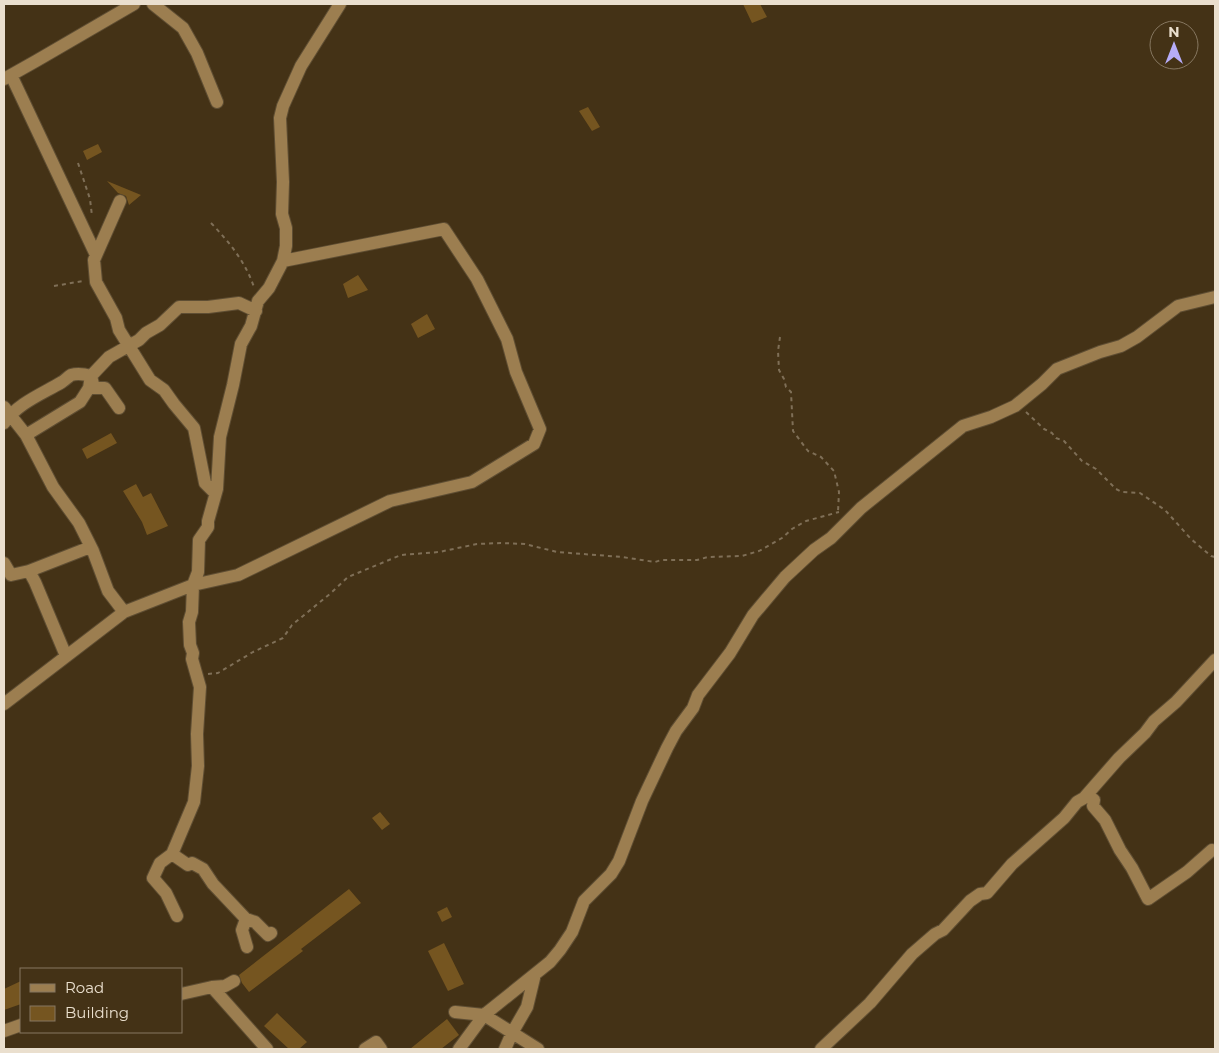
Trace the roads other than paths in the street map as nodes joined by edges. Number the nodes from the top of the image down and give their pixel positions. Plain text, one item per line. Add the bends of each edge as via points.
1 (134, 4) edge
2 (153, 4) edge
3 (340, 4) edge
4 (7, 77) edge
5 (216, 102) dead end
6 (120, 201) dead end
7 (96, 255) junction
8 (283, 261) junction
9 (1215, 297) edge
10 (257, 306) junction
11 (123, 350) junction
12 (91, 376) junction
13 (119, 408) dead end
14 (8, 418) edge
15 (26, 435) junction
16 (215, 493) junction
17 (93, 551) junction
18 (4, 563) edge
19 (29, 571) junction
20 (193, 585) junction
21 (124, 612) junction
22 (66, 656) junction
23 (1215, 660) edge
24 (4, 704) edge
25 (1086, 795) junction
26 (1212, 850) dead end
27 (172, 854) junction
28 (177, 916) dead end
29 (246, 919) junction
30 (271, 933) dead end
31 (247, 947) dead end
32 (535, 974) junction
33 (233, 986) dead end
34 (212, 987) junction
35 (182, 994) edge
36 (455, 1012) dead end
37 (484, 1015) junction
38 (20, 1025) edge
39 (4, 1031) edge
40 (512, 1032) junction
41 (461, 1048) edge
42 (267, 1049) edge
43 (365, 1049) edge
44 (381, 1049) edge
45 (505, 1049) edge
46 (538, 1049) edge
47 (821, 1049) edge

1 - 4 street
2 - 5 street via 183,28 197,53
3 - 8 street via 301,66 280,118 282,214 286,228
4 - 7 street
6 - 7 street
7 - 11 street via 96,282 116,318
8 - 10 street
8 - 20 street via 444,229 478,279 507,339 516,372 540,429 534,444 472,482 390,501 238,576
9 - 32 street via 1178,306 1120,346 1062,366 1016,406 963,426 861,508 785,577 753,615 676,731 642,800 619,861 584,901 572,932 560,950
10 - 11 street via 238,303 179,308
10 - 16 street via 241,344 220,438
11 - 12 street via 109,358
11 - 16 street via 150,380 164,390 194,428 205,484
12 - 13 street via 94,388 105,388
12 - 14 street via 80,373 69,376
12 - 15 street via 89,388 80,402
14 - 15 street
15 - 17 street via 53,487 79,523
16 - 20 street via 208,527 199,540 198,572
17 - 19 street via 88,548
17 - 21 street via 108,592
18 - 19 street via 11,575
19 - 22 street
20 - 21 street
20 - 27 street via 189,622 193,664 200,687 198,766 194,802
21 - 22 street
22 - 24 street
23 - 25 street via 1195,684 1154,720
25 - 26 street via 1094,800 1093,806 1148,898 1187,872
25 - 47 street via 1012,864 987,892 970,901 943,930 912,954 870,1003
27 - 28 street via 160,863 153,878 166,892
27 - 29 street via 188,865 192,863 203,869
29 - 30 street via 255,922 268,935
29 - 31 street via 242,930
32 - 37 street
32 - 40 street via 527,1007
33 - 34 street
34 - 35 street
34 - 42 street
36 - 37 street
37 - 40 street
37 - 41 street
38 - 39 street
40 - 45 street
40 - 46 street
43 - 44 street via 376,1042

